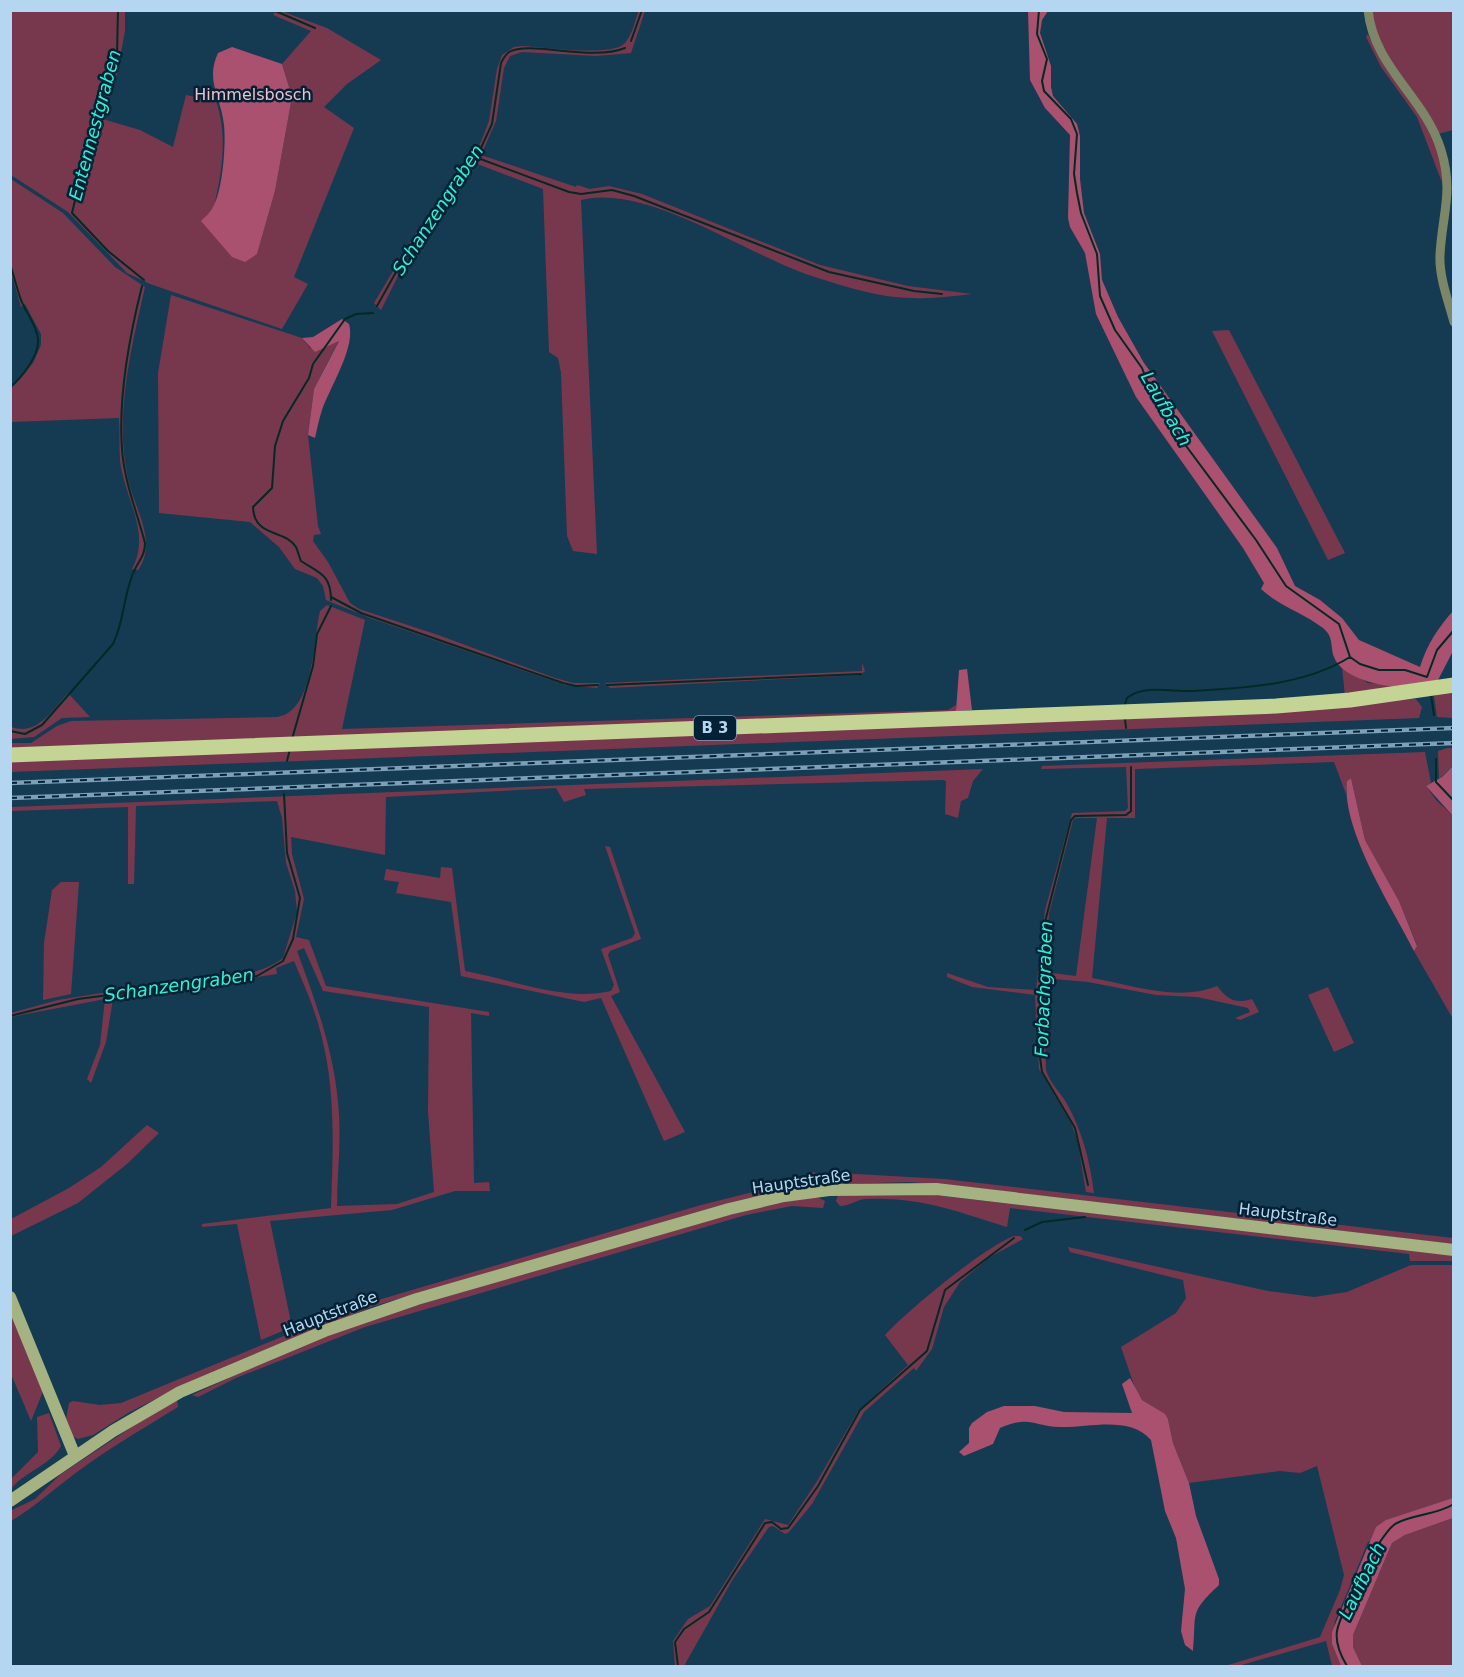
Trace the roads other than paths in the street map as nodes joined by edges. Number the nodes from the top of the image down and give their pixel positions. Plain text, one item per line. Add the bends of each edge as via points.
1 (1368, 10) edge
2 (1454, 322) edge
3 (1448, 686) edge
4 (12, 755) edge
5 (1454, 1250) edge
6 (10, 1296) edge
7 (75, 1456) junction
8 (10, 1501) edge

1 - 2 street via 1376,45 1425,115 1443,156 1449,198 1441,270
3 - 4 main road, B 3 via 1276,706
5 - 7 street, Hauptstraße via 936,1189 829,1190 729,1209 417,1299 327,1330 180,1392
6 - 7 street
7 - 8 street, Hauptstraße

